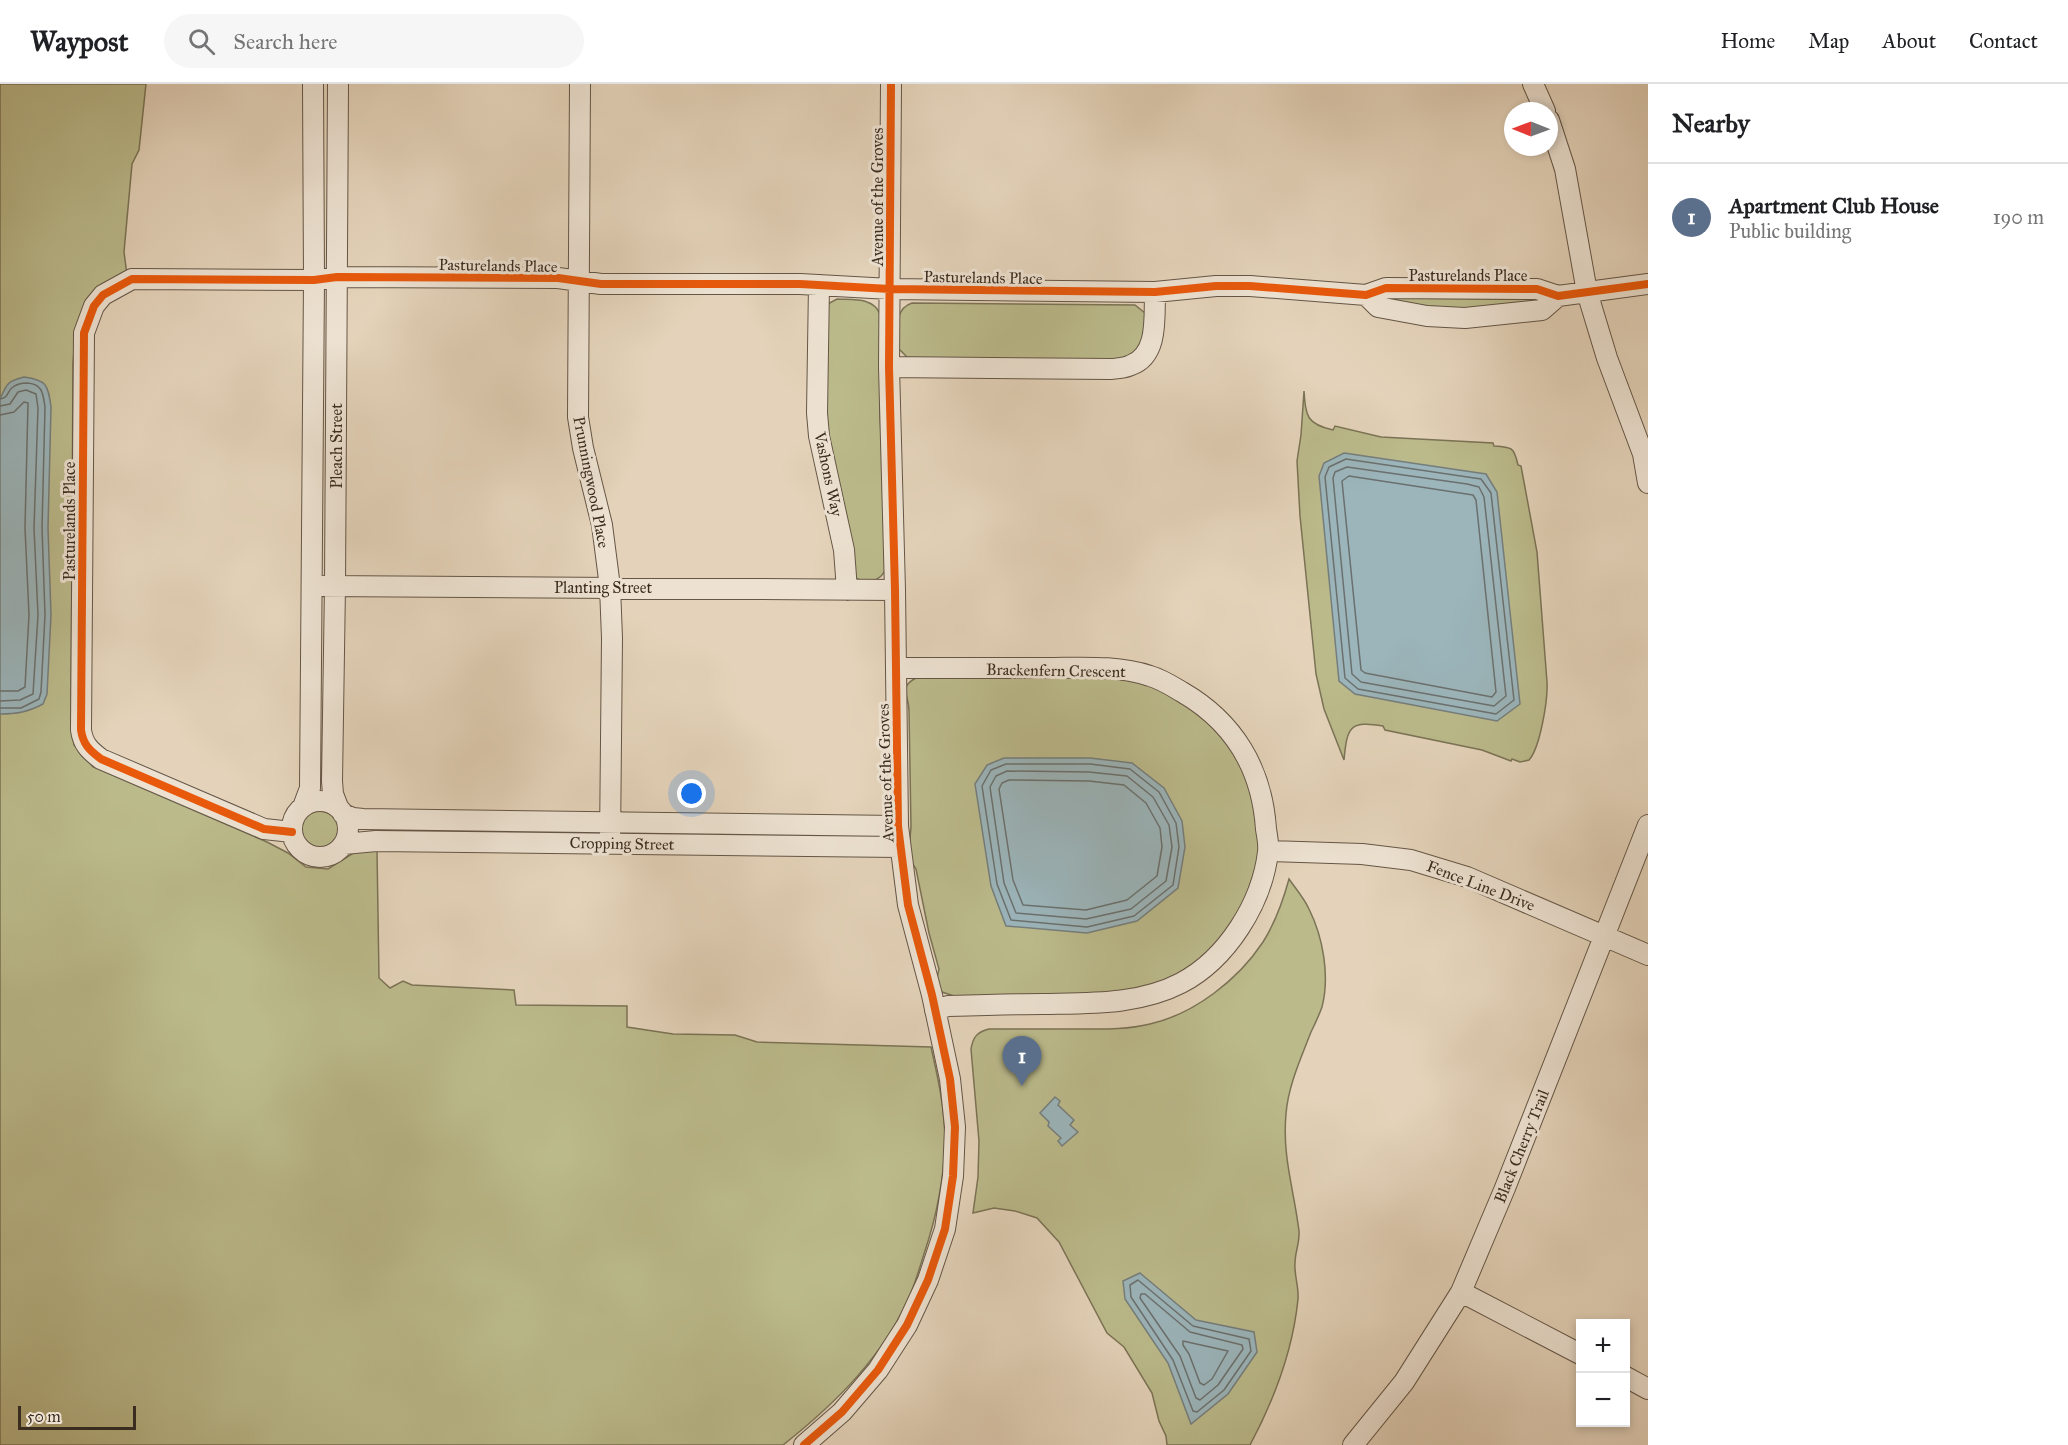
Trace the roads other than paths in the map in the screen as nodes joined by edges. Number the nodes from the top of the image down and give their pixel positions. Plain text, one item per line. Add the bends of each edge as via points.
1 (313, 84) edge
2 (338, 84) edge
3 (580, 84) edge
4 (891, 84) edge
5 (1533, 84) edge
6 (1541, 102) edge
7 (1558, 148) edge
8 (337, 277) junction
9 (314, 280) junction
10 (578, 281) junction
11 (1648, 284) edge
12 (819, 285) junction
13 (890, 290) junction
14 (1155, 292) junction
15 (1587, 292) junction
16 (1366, 295) junction
17 (1558, 296) junction
18 (889, 366) junction
19 (1648, 483) edge
20 (312, 586) junction
21 (335, 586) junction
22 (610, 587) junction
23 (848, 590) junction
24 (895, 590) junction
25 (896, 668) junction
26 (303, 807) junction
27 (340, 811) junction
28 (610, 822) junction
29 (1648, 825) edge
30 (898, 826) junction
31 (292, 832) junction
32 (610, 843) junction
33 (344, 844) junction
34 (900, 847) junction
35 (1268, 851) junction
36 (1604, 935) junction
37 (1648, 955) edge
38 (935, 1010) junction
39 (1461, 1292) junction
40 (1576, 1351) edge
41 (1630, 1379) edge
42 (1648, 1389) edge
43 (804, 1445) edge
44 (1353, 1445) edge

1 - 9 street, Pleach Street
2 - 8 street, Pleach Street
3 - 10 street, Prunningwood Place
4 - 13 street, Avenue of the Groves
5 - 6 street
7 - 15 street
8 - 9 street, Pasturelands Place
8 - 10 street, Pasturelands Place
8 - 21 street, Pleach Street
9 - 20 street, Pleach Street
9 - 31 street, Pasturelands Place via 132,279 103,295 94,306 84,333 82,740 100,759 264,829
10 - 12 street, Pasturelands Place
10 - 22 street, Prunningwood Place via 578,417 602,525
11 - 15 street, Pasturelands Place
12 - 13 street, Pasturelands Place
12 - 23 street, Vashons Way via 819,436 844,550
13 - 14 street, Pasturelands Place
13 - 18 street, Avenue of the Groves
14 - 16 street, Pasturelands Place via 1250,286
14 - 18 street via 1151,345 1144,357 1132,365 1112,369
15 - 17 street, Pasturelands Place
15 - 19 street via 1643,454
16 - 17 street, Pasturelands Place via 1386,288 1537,289
16 - 17 street, Pasturelands Place via 1378,307 1465,318 1542,310
18 - 24 street, Avenue of the Groves
20 - 21 street, Planting Street
20 - 26 street, Pleach Street via 310,788
21 - 22 street, Planting Street
21 - 27 street, Pleach Street via 332,782
22 - 23 street, Planting Street
22 - 28 street, Prunningwood Place
23 - 24 street, Planting Street
24 - 25 street, Avenue of the Groves
25 - 30 street, Avenue of the Groves
25 - 35 street, Brackenfern Crescent via 1107,669 1152,676 1198,701 1236,740 1258,784
26 - 27 street via 318,801
26 - 31 street via 293,822
27 - 28 street, Cropping Street via 363,819
27 - 33 street via 347,822
28 - 30 street, Cropping Street
28 - 32 street, Prunningwood Place
29 - 36 street, Black Cherry Trail
30 - 34 street, Avenue of the Groves
31 - 33 street via 298,847 313,856 331,855
32 - 33 street, Cropping Street
32 - 34 street, Cropping Street
34 - 38 street, Avenue of the Groves via 908,905
35 - 36 street, Fence Line Drive via 1411,860 1467,877
35 - 38 street, Brackenfern Crescent via 1261,881 1225,950 1180,984 1127,1000 948,1006
36 - 37 street, Fence Line Drive
36 - 39 street, Black Cherry Trail
38 - 43 street, Avenue of the Groves via 950,1079 955,1127 945,1229 907,1325 878,1370 842,1412
39 - 40 street
39 - 44 street, Black Cherry Trail via 1404,1382
41 - 42 street

